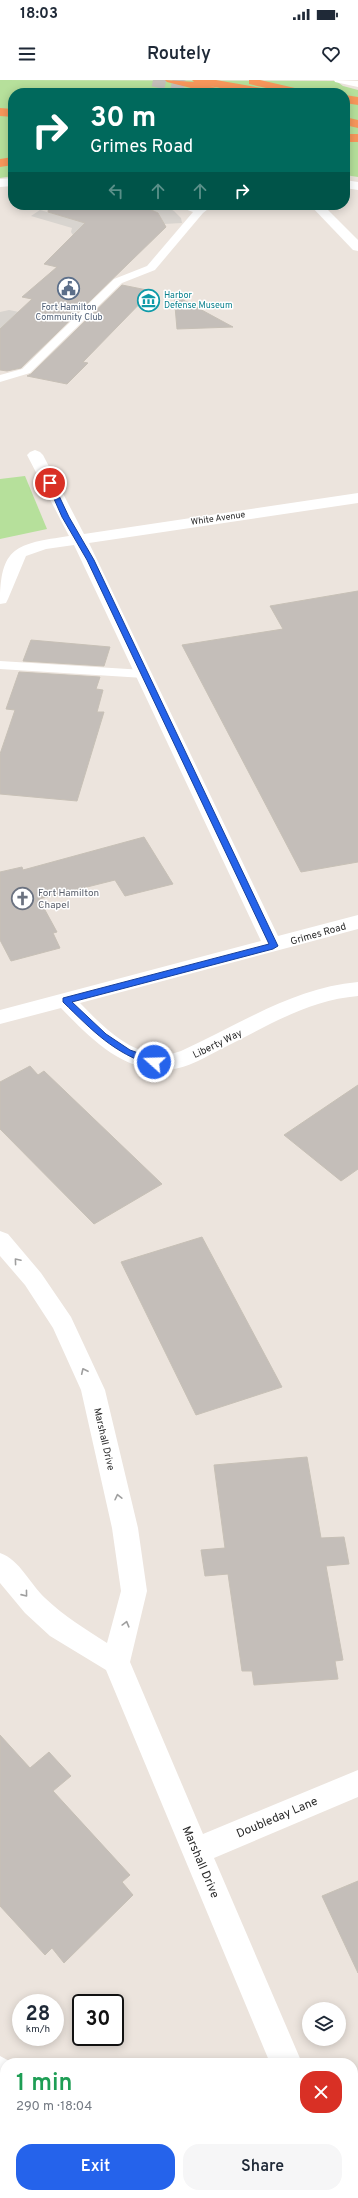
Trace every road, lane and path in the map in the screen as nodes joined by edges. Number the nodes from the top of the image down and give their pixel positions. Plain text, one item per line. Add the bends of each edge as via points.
1 (171, 80) edge
2 (198, 80) edge
3 (212, 80) edge
4 (220, 80) edge
5 (242, 80) edge
6 (258, 80) edge
7 (338, 80) edge
8 (358, 84) edge
9 (205, 88) edge
10 (242, 88) edge
11 (247, 88) edge
12 (250, 88) edge
13 (280, 88) edge
14 (296, 88) edge
15 (202, 210) edge
16 (321, 210) edge
17 (358, 247) edge
18 (0, 379) edge
19 (35, 455) dead end
20 (358, 498) edge
21 (79, 539) junction
22 (0, 599) edge
23 (0, 665) edge
24 (144, 674) junction
25 (358, 922) edge
26 (273, 946) junction
27 (358, 989) edge
28 (66, 1000) junction
29 (0, 1018) edge
30 (0, 1240) edge
31 (0, 1564) edge
32 (116, 1662) junction
33 (358, 1782) edge
34 (196, 1851) junction
35 (284, 2058) edge

1 - 9 highway
2 - 10 highway
3 - 11 highway
4 - 12 highway
5 - 13 highway
6 - 14 highway
7 - 8 lane
15 - 18 lane via 151,268 118,281 26,371
16 - 17 street
19 - 21 street
20 - 21 street, White Avenue
21 - 22 street via 43,544 20,554 15,560
21 - 24 street
23 - 24 lane
24 - 26 street
25 - 26 street, Grimes Road
26 - 28 street, Grimes Road
27 - 28 street, Liberty Way via 324,994 290,1007 180,1061 154,1062 127,1052 103,1036
28 - 29 street, Grimes Road
32 -> 30 street, Marshall Drive via 134,1592 125,1528 93,1390 63,1324 33,1279
31 -> 32 street via 34,1605 59,1628
32 - 34 street, Marshall Drive
33 - 34 street, Doubleday Lane
34 - 35 street, Marshall Drive

